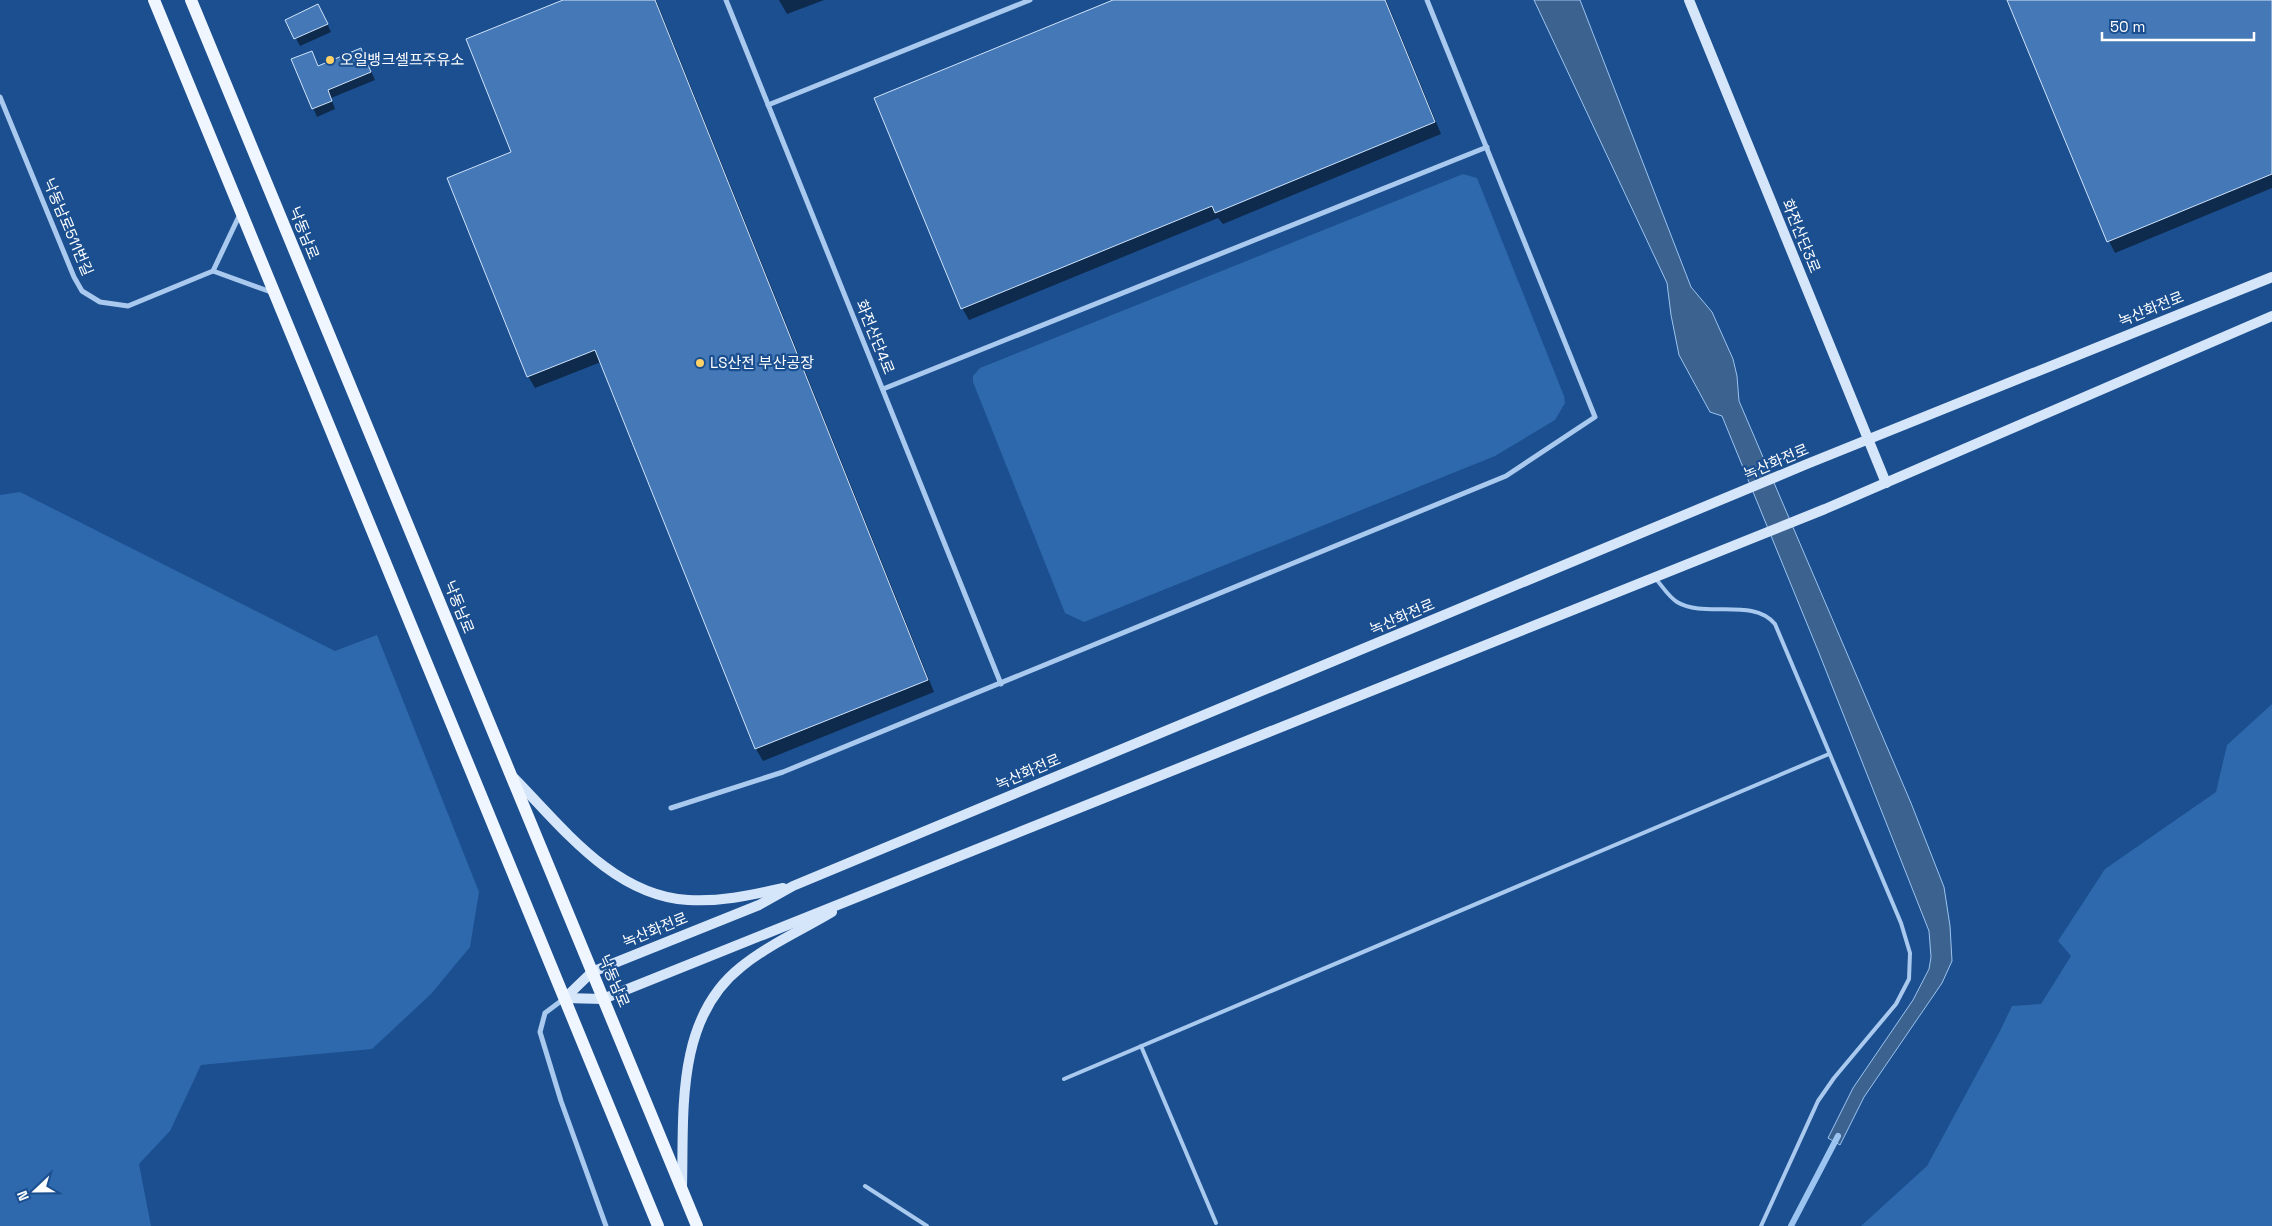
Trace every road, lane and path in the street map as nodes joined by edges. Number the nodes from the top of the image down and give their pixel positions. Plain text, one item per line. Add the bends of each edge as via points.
1 (154, 0) edge
2 (726, 0) edge
3 (1030, 0) edge
4 (1427, 0) edge
5 (1689, 0) edge
6 (193, 2) edge
7 (0, 97) edge
8 (768, 105) junction
9 (1487, 148) junction
10 (241, 212) junction
11 (213, 271) junction
12 (2272, 277) edge
13 (274, 294) junction
14 (2272, 316) edge
15 (883, 390) junction
16 (1869, 440) junction
17 (1886, 483) junction
18 (1654, 577) junction
19 (1001, 684) junction
20 (1829, 754) junction
21 (511, 775) junction
22 (671, 808) dead end
23 (793, 886) junction
24 (861, 896) junction
25 (592, 972) junction
26 (565, 998) junction
27 (604, 999) junction
28 (1141, 1046) junction
29 (1064, 1079) dead end
30 (865, 1186) dead end
31 (682, 1188) junction
32 (1216, 1222) dead end
33 (606, 1226) edge
34 (658, 1226) edge
35 (698, 1226) edge
36 (927, 1226) edge
37 (1761, 1226) edge

1 - 10 main road
2 - 8 street, 화전산단4로
3 - 8 street
4 - 9 street
5 - 16 main road, 화전산단3로
6 - 21 main road, 낙동남로
7 - 11 street, 낙동남로511번길 via 82,291 100,302 128,306
8 - 15 street, 화전산단4로
9 - 15 street
9 - 19 street via 1595,417 1506,476
10 - 11 street
10 - 13 main road
11 - 13 street
12 - 16 main road, 녹산화전로
13 - 26 main road
14 - 17 main road
15 - 19 street, 화전산단4로
16 - 17 main road, 화전산단3로
16 - 23 main road, 녹산화전로
17 - 18 main road
18 - 20 lane via 1677,602 1691,607 1755,611 1768,616 1775,624
18 - 24 main road
19 - 22 street via 783,772
20 - 28 lane
20 - 37 lane via 1902,923 1910,953 1909,978 1896,1004 1818,1101
21 - 23 main road via 590,855 621,877 661,896 719,900
21 - 25 main road, 낙동남로
23 - 25 main road, 녹산화전로 via 759,905
24 - 27 main road
24 - 31 main road via 756,956 730,977 716,994 700,1023 685,1081
25 - 26 main road, 녹산화전로
25 - 27 main road, 낙동남로
26 - 27 main road
26 - 33 street via 545,1013 540,1032
26 - 34 main road
27 - 31 main road, 낙동남로
28 - 29 lane
28 - 32 lane
30 - 36 lane
31 - 35 main road, 낙동남로

